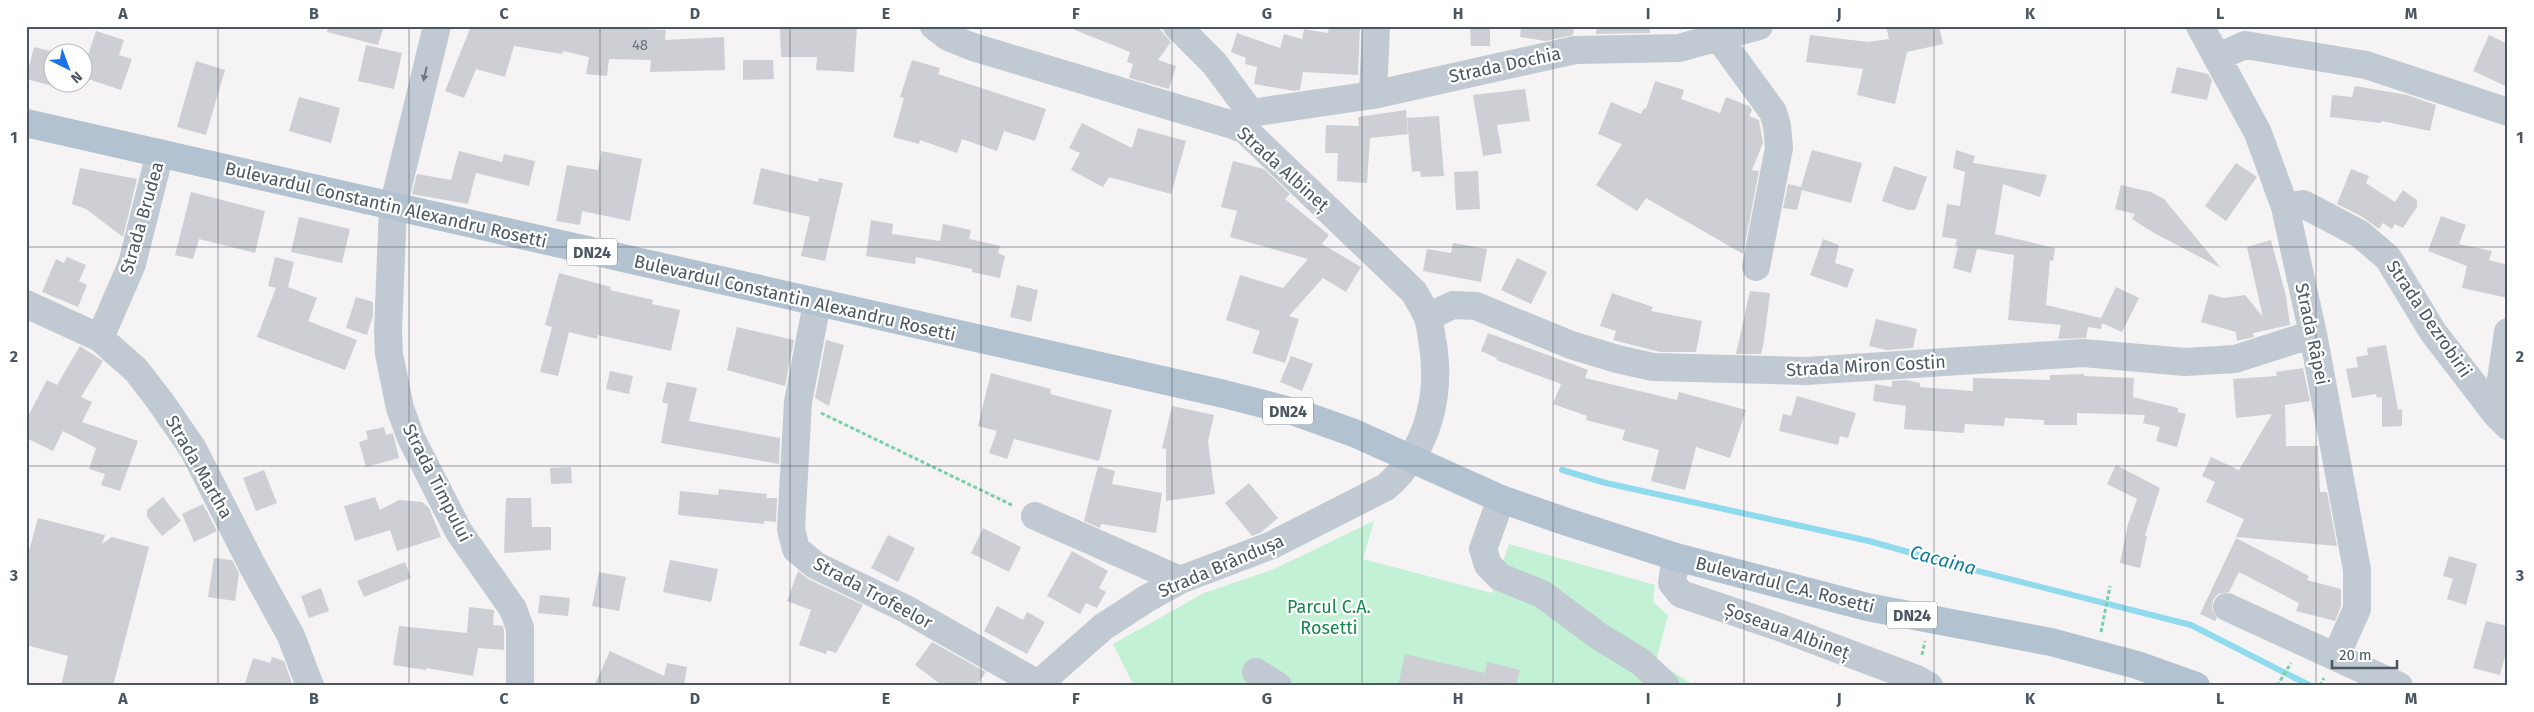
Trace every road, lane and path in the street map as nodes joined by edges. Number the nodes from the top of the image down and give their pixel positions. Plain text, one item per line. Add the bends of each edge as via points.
1 (437, 26) edge
2 (934, 26) edge
3 (1177, 26) edge
4 (1376, 26) edge
5 (1759, 26) edge
6 (2200, 26) edge
7 (1578, 38) edge
8 (1719, 38) junction
9 (2218, 57) junction
10 (1373, 95) junction
11 (2508, 112) edge
12 (1248, 122) junction
13 (26, 123) edge
14 (160, 153) junction
15 (393, 207) junction
16 (2285, 207) junction
17 (1756, 267) dead end
18 (817, 303) junction
19 (26, 304) edge
20 (1428, 317) junction
21 (2508, 332) edge
22 (2313, 334) junction
23 (100, 338) junction
24 (798, 402) junction
25 (2502, 420) edge
26 (1412, 457) junction
27 (1501, 499) junction
28 (1035, 516) joint
29 (1676, 557) junction
30 (1180, 580) junction
31 (2110, 586) dead end
32 (2227, 607) dead end
33 (1930, 618) junction
34 (2097, 653) junction
35 (2336, 656) junction
36 (1923, 682) edge
37 (1037, 685) edge
38 (310, 686) edge
39 (520, 686) edge
40 (1666, 686) edge
41 (2196, 686) edge
42 (2399, 686) edge

1 -> 15 street, Strada Timpului
2 - 12 street, Strada Albineț via 948,37 974,47 1233,125
3 - 12 street via 1214,63
4 - 10 street
5 - 8 street, Strada Dochia
6 - 9 street, Strada Râpei
7 - 8 street, Strada Dochia via 1679,48
7 - 10 street, Strada Dochia
8 - 17 street via 1773,112 1777,126 1779,148
9 - 11 street via 2245,44 2366,65
9 - 16 street, Strada Râpei via 2258,133
10 - 12 street, Strada Dochia
12 - 20 street, Strada Albineț via 1414,292
13 - 14 main road, Bulevardul Constantin Alexandru Rosetti / DN24
14 - 15 main road, Bulevardul Constantin Alexandru Rosetti / DN24
14 - 23 street, Strada Brudea via 132,264
15 - 18 main road, Bulevardul Constantin Alexandru Rosetti / DN24
15 - 39 street, Strada Timpului via 388,330 389,354 400,408 411,438 459,532 518,620
16 - 22 street, Strada Râpei
16 - 25 street, Strada Dezrobirii via 2303,204 2360,234 2388,258 2433,332
18 - 24 street, Strada Trofeelor
18 - 26 main road, Bulevardul Constantin Alexandru Rosetti / DN24 via 1298,413
19 - 23 street, Strada Martha
20 - 22 street, Strada Miron Costin via 1452,305 1476,306 1571,345 1617,359 1653,367 1763,371 2083,353 2185,362 2235,359
20 - 26 street, Strada Albineț via 1437,363 1435,394 1428,423
21 - 25 street
22 - 35 street, Strada Râpei via 2357,570 2357,608
23 - 38 street, Strada Martha via 136,370 192,449 291,636
24 - 28 path
24 - 37 street, Strada Trofeelor via 791,529 796,549 815,565 906,609
26 - 27 main road, Bulevardul C.A. Rosetti / DN24
26 - 30 street, Strada Brândușa via 1398,477 1357,504 1272,546
27 - 29 main road, Bulevardul C.A. Rosetti / DN24
27 - 40 street via 1483,549 1488,565 1500,577 1542,594 1600,637 1641,662
28 - 30 street
29 - 33 main road, Bulevardul C.A. Rosetti / DN24 via 1810,593
29 - 36 street, Șoseaua Albineț via 1672,583 1681,594 1780,627
30 - 37 street, Strada Brândușa via 1103,627
31 - 34 path
32 - 35 street
33 - 34 main road, Bulevardul C.A. Rosetti / DN24
33 - 36 path
34 - 41 main road, Bulevardul C.A. Rosetti / DN24
35 - 42 street

